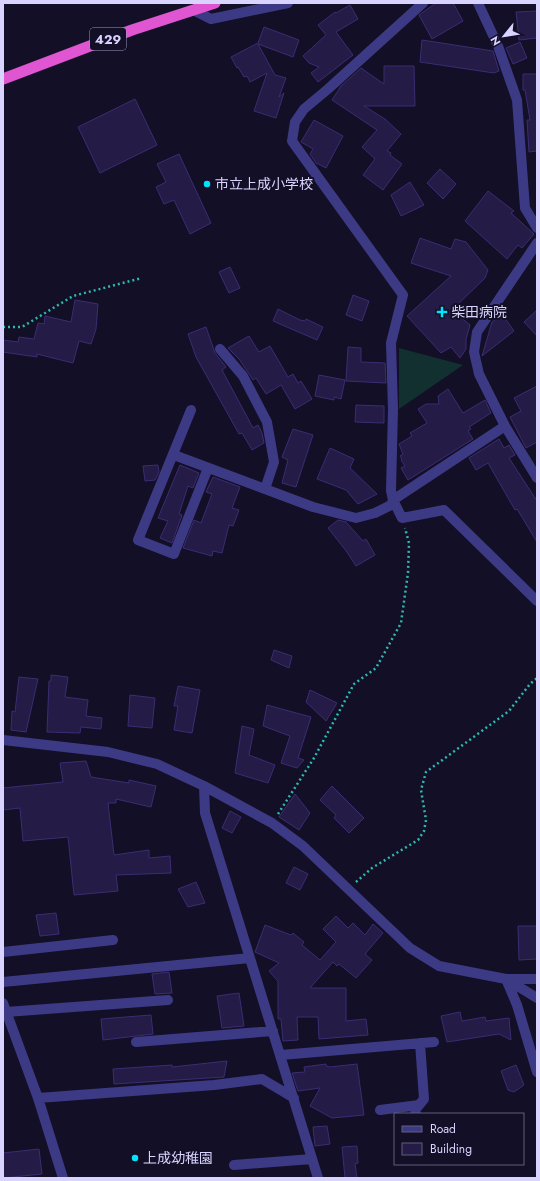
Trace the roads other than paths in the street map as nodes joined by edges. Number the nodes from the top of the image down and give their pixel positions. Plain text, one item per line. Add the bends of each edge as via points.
1 (215, 3) edge
2 (288, 3) edge
3 (423, 3) edge
4 (478, 3) edge
5 (193, 10) junction
6 (3, 79) edge
7 (537, 228) edge
8 (537, 243) edge
9 (220, 349) dead end
10 (191, 410) dead end
11 (506, 426) junction
12 (174, 455) junction
13 (533, 464) edge
14 (208, 468) junction
15 (537, 478) edge
16 (265, 489) junction
17 (393, 500) junction
18 (537, 601) edge
19 (3, 740) edge
20 (204, 786) junction
21 (113, 940) dead end
22 (3, 952) edge
23 (250, 958) junction
24 (506, 979) junction
25 (537, 979) edge
26 (3, 982) edge
27 (537, 998) edge
28 (168, 1000) dead end
29 (5, 1007) edge
30 (273, 1031) junction
31 (136, 1042) dead end
32 (434, 1042) dead end
33 (420, 1043) junction
34 (280, 1055) junction
35 (537, 1072) edge
36 (38, 1098) junction
37 (294, 1098) junction
38 (417, 1109) edge
39 (380, 1110) dead end
40 (312, 1159) junction
41 (234, 1165) dead end
42 (63, 1178) edge
43 (318, 1178) edge

1 - 5 highway, 429
2 - 5 street via 211,19
3 - 17 street via 304,109 295,122 292,141 403,295 391,343
4 - 7 street via 498,46 516,100 525,208
5 - 6 highway, 429 via 132,30
8 - 11 street via 477,332 474,352 479,374
9 - 16 street via 242,376 267,422 274,462
10 - 12 street
11 - 13 street
11 - 17 street
12 - 14 street
12 - 14 street via 138,540 174,554
13 - 15 street
14 - 16 street
16 - 17 street via 313,507 356,518 391,505
17 - 18 street via 402,518 444,510
19 - 20 street via 108,752 157,764
20 - 23 street via 205,813
20 - 24 street via 272,823 303,846 410,948 439,966
21 - 22 street
23 - 26 street
23 - 30 street
24 - 25 street
24 - 27 street
24 - 35 street via 517,1005
28 - 29 street
29 - 36 street
30 - 31 street
30 - 34 street
32 - 33 street
33 - 34 street
33 - 38 street via 424,1099
34 - 37 street
36 - 37 street via 262,1079
36 - 42 street
37 - 40 street
38 - 39 street
40 - 41 street
40 - 43 street

